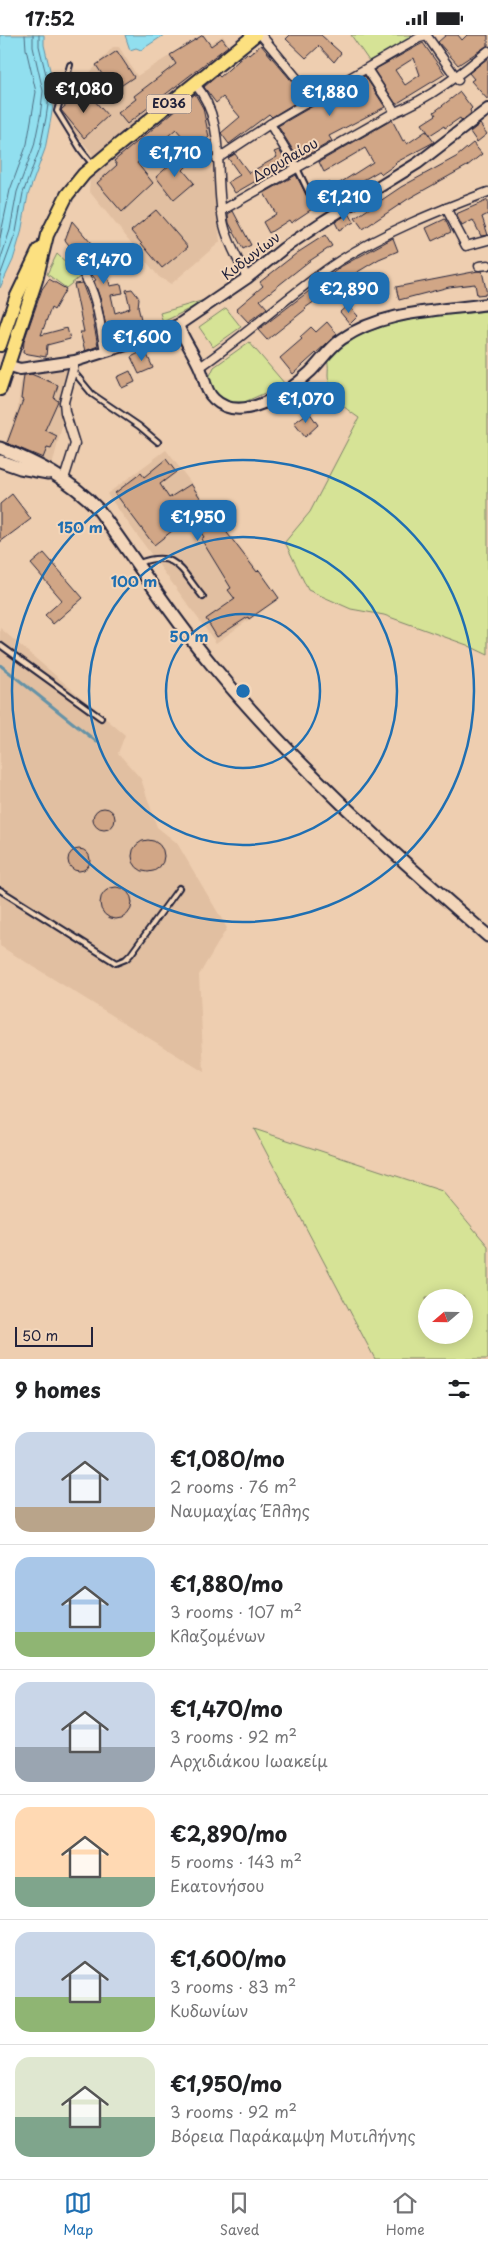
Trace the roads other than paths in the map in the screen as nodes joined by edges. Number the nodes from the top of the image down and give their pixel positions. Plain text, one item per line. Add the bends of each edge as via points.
1 (255, 35) edge
2 (261, 35) edge
3 (427, 36) edge
4 (488, 51) edge
5 (70, 65) dead end
6 (367, 69) junction
7 (457, 79) junction
8 (195, 84) junction
9 (314, 99) junction
10 (395, 112) junction
11 (487, 113) edge
12 (270, 125) junction
13 (217, 159) junction
14 (93, 166) junction
15 (298, 168) junction
16 (488, 192) edge
17 (309, 193) dead end
18 (446, 208) junction
19 (221, 211) junction
20 (47, 235) junction
21 (488, 240) edge
22 (72, 259) dead end
23 (488, 265) edge
24 (480, 266) dead end
25 (247, 278) junction
26 (488, 304) edge
27 (178, 325) junction
28 (0, 345) edge
29 (105, 351) junction
30 (7, 365) junction
31 (74, 366) junction
32 (200, 367) junction
33 (0, 389) edge
34 (158, 442) dead end
35 (0, 447) edge
36 (0, 461) edge
37 (0, 468) edge
38 (20, 468) junction
39 (59, 476) junction
40 (137, 563) junction
41 (203, 597) dead end
42 (0, 645) edge
43 (100, 718) dead end
44 (178, 888) dead end
45 (0, 890) edge
46 (488, 935) edge

1 - 8 main road, ΕΟ36
2 - 9 street
3 - 6 street
3 - 7 street
4 - 7 street, Δορυλαίου
5 - 14 lane via 57,111
6 - 9 street
6 - 10 street
7 - 10 street, Δορυλαίου
8 - 13 street via 210,107
8 - 14 main road, ΕΟ36
9 - 12 street
10 - 15 street, Δορυλαίου
11 - 25 street, Κυδωνίων via 418,163 322,218
12 - 13 street
12 - 15 street
13 - 19 street
14 - 20 main road, ΕΟ36 via 67,195
15 - 17 lane
15 - 19 street, Δορυλαίου
16 - 18 street
18 - 21 street via 466,246
18 - 32 street via 402,227 338,262
19 - 25 street via 229,241
20 - 28 main road, ΕΟ36 via 30,266
20 - 30 main road, ΕΟ36 via 36,280
22 - 29 street via 91,285
23 - 24 street
25 - 27 street, Κυδωνίων
26 - 32 street via 397,316 360,329 341,339 310,372 283,394 245,408 223,406 213,399 207,391
27 - 29 street, Κυδωνίων
27 - 32 street
29 - 31 street, Κυδωνίων
30 - 31 street, Κυδωνίων via 20,369
30 - 33 main road, ΕΟ36
31 - 34 lane via 92,394
31 - 39 street via 64,412 75,444
35 - 39 main road
36 - 38 main road
37 - 38 main road
38 - 39 main road
39 - 40 main road via 83,493 98,509
40 - 41 lane via 159,557 172,560
40 - 46 main road via 191,639 257,717 327,791
42 - 43 lane
44 - 45 lane via 131,954 116,963

